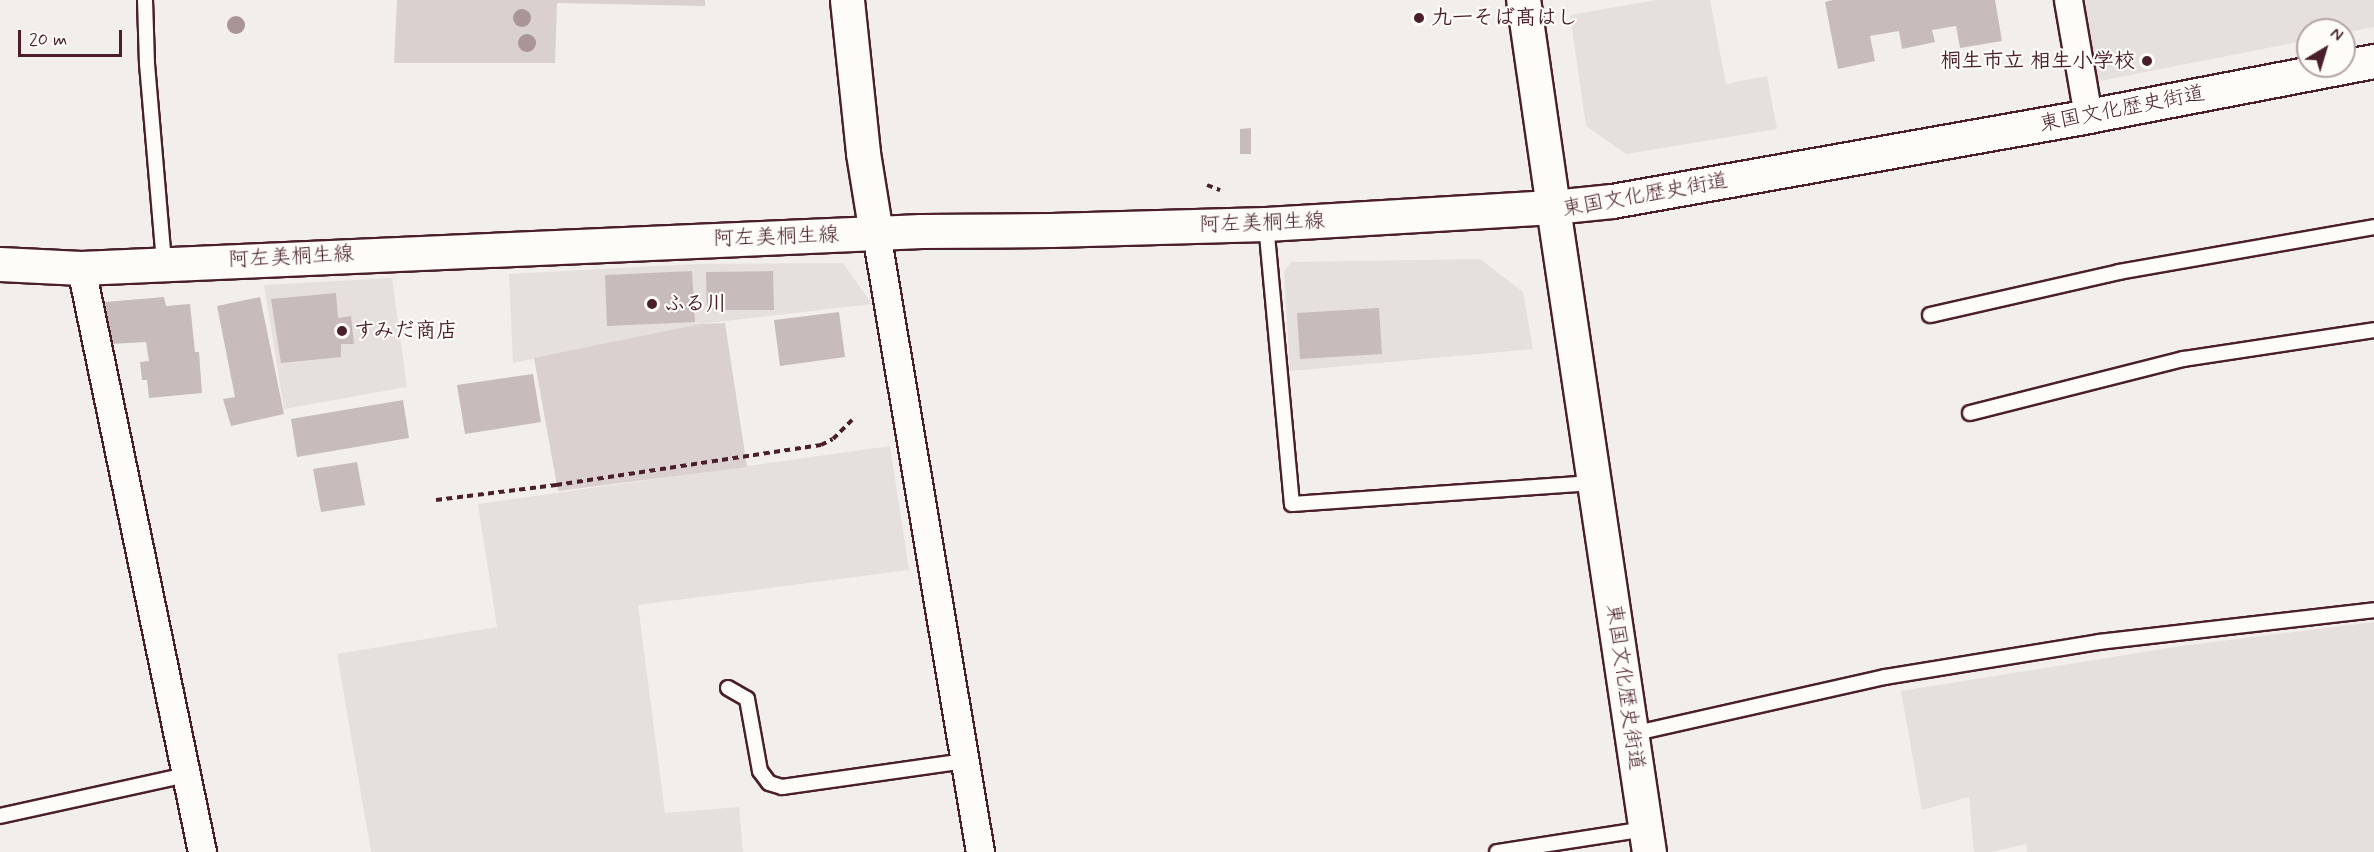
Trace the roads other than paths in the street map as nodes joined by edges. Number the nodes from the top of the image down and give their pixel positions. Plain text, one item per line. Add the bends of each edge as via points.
1 (145, 0) edge
2 (847, 0) edge
3 (1523, 0) edge
4 (2068, 0) edge
5 (2374, 60) edge
6 (2088, 116) junction
7 (1553, 207) junction
8 (1266, 224) junction
9 (2374, 227) edge
10 (876, 233) junction
11 (164, 263) junction
12 (0, 264) edge
13 (81, 268) junction
14 (1930, 315) dead end
15 (2374, 330) edge
16 (1970, 413) dead end
17 (1596, 483) junction
18 (2374, 610) edge
19 (728, 688) dead end
20 (1632, 734) junction
21 (965, 761) junction
22 (186, 775) junction
23 (0, 816) edge
24 (1647, 840) edge
25 (202, 852) edge
26 (980, 852) edge
27 (1497, 852) edge

1 - 11 lane
2 - 10 main road via 863,153
3 - 7 main road
4 - 6 street
5 - 6 main road, 東国文化歴史街道
6 - 7 main road, 東国文化歴史街道 via 1612,201
7 - 8 main road, 阿左美桐生線
7 - 17 main road, 東国文化歴史街道
8 - 10 main road, 阿左美桐生線
8 - 17 lane via 1292,504
9 - 14 lane via 2119,272
10 - 11 main road, 阿左美桐生線
10 - 21 street
11 - 13 main road, 阿左美桐生線
12 - 13 main road, 阿左美桐生線
13 - 22 street
15 - 16 lane via 2183,359
17 - 20 main road, 東国文化歴史街道
18 - 20 lane via 2099,642 1885,677
19 - 21 lane via 747,699 760,771 768,783 782,787
20 - 24 main road, 東国文化歴史街道
21 - 26 street
22 - 23 lane
22 - 25 street
24 - 27 lane

